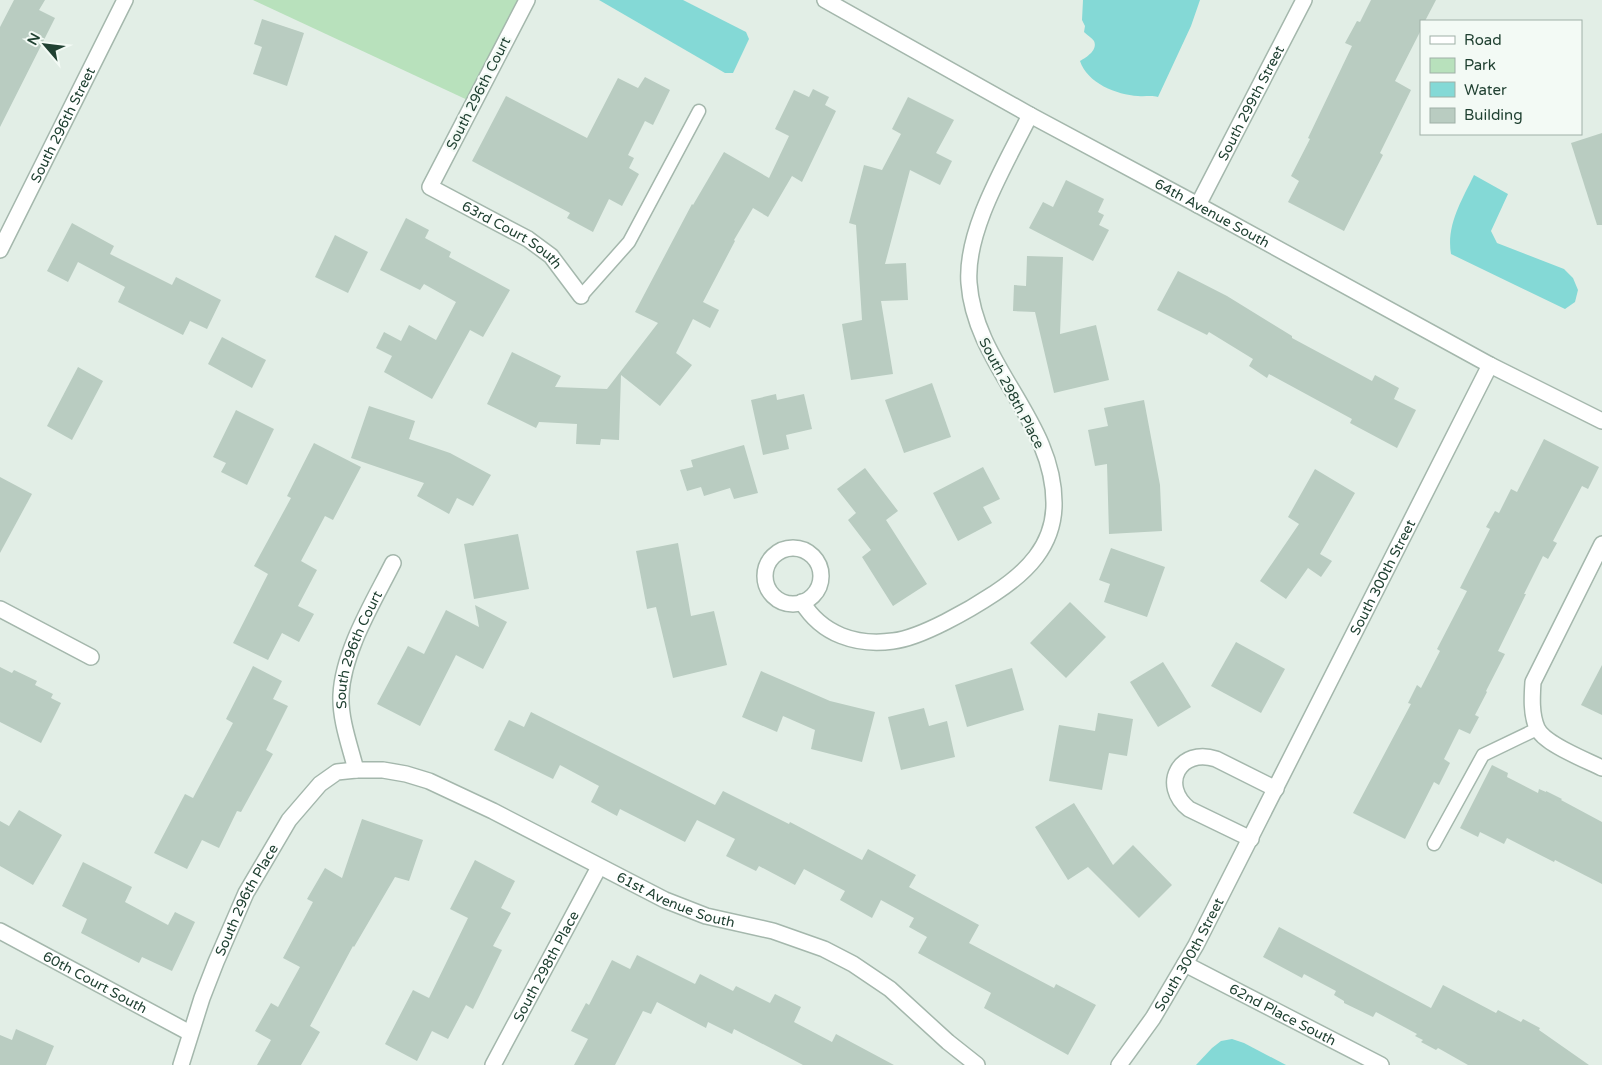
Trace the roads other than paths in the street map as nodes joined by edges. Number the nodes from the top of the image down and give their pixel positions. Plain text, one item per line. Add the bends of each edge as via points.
1 (126, 0) edge
2 (526, 0) edge
3 (825, 0) edge
4 (1304, 0) edge
5 (699, 110) dead end
6 (1030, 115) junction
7 (430, 187) joint
8 (1198, 205) junction
9 (0, 250) edge
10 (581, 296) joint
11 (1490, 365) junction
12 (1602, 421) edge
13 (1602, 544) edge
14 (393, 563) dead end
15 (802, 602) dead end
16 (0, 609) edge
17 (91, 657) dead end
18 (1537, 729) junction
19 (1602, 768) edge
20 (356, 770) junction
21 (1276, 789) junction
22 (1251, 839) junction
23 (1434, 844) dead end
24 (599, 867) junction
25 (0, 931) edge
26 (1185, 964) junction
27 (190, 1034) junction
28 (181, 1065) edge
29 (493, 1065) edge
30 (977, 1065) edge
31 (1119, 1065) edge
32 (1381, 1065) edge

1 - 9 street, South 296th Street
2 - 7 street, South 296th Court
3 - 6 street, 64th Avenue South
4 - 8 street, South 299th Street
5 - 10 lane via 629,242
6 - 8 street, 64th Avenue South
6 - 15 street, South 298th Place via 977,228 969,282 982,338 1036,433 1049,468 1054,513 1044,546 1030,566 991,596 916,635 897,641 866,643 847,638 817,621
7 - 10 street, 63rd Court South via 528,239 552,256
8 - 11 street, 64th Avenue South
11 - 12 street, 64th Avenue South
11 - 21 street, South 300th Street
13 - 18 street via 1533,682 1532,705
14 - 20 street, South 296th Court via 355,640 343,680 342,710
16 - 17 street
18 - 19 street via 1554,745
18 - 23 lane via 1483,754
20 - 24 street, 61st Avenue South via 383,770 429,781 494,811
20 - 27 street, South 296th Place via 337,772 320,784 289,820 246,893
21 - 22 street, South 300th Street
21 - 22 street via 1207,756 1197,756 1180,767 1174,785 1182,803
22 - 26 street, South 300th Street
24 - 29 street, South 298th Place
24 - 30 street, 61st Avenue South via 684,908 716,919 780,932 833,953 890,989
25 - 27 street, 60th Court South
26 - 31 street, South 300th Street via 1154,1018
26 - 32 street, 62nd Place South
27 - 28 street, South 296th Place

